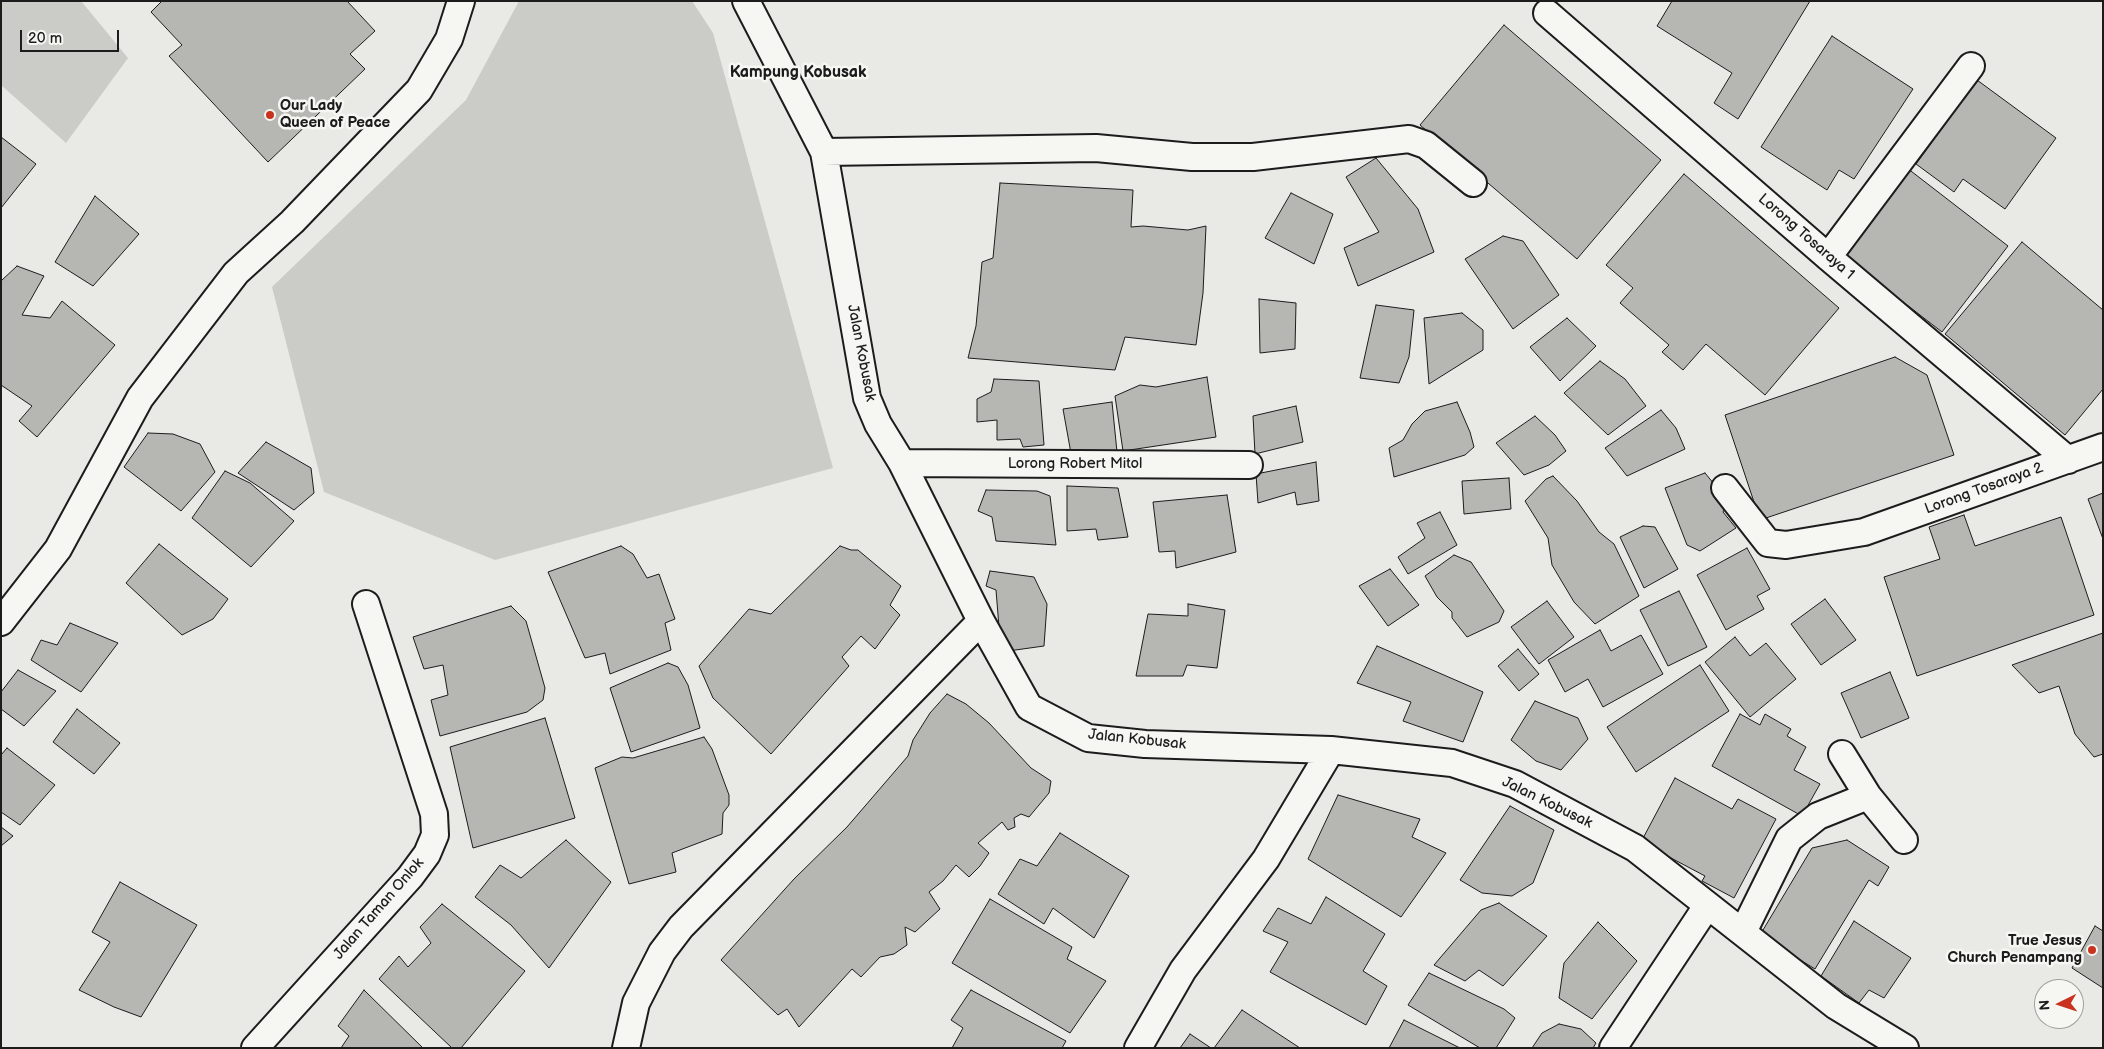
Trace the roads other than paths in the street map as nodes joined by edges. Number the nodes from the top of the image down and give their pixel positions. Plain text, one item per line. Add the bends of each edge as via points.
1 (461, 1) edge
2 (746, 1) edge
3 (1547, 13) dead end
4 (1971, 66) dead end
5 (824, 152) junction
6 (1473, 182) dead end
7 (1828, 257) junction
8 (2103, 447) edge
9 (2068, 460) junction
10 (902, 463) junction
11 (1249, 465) dead end
12 (1725, 488) dead end
13 (366, 604) dead end
14 (981, 621) junction
15 (1, 622) edge
16 (1331, 750) junction
17 (1842, 754) dead end
18 (1868, 796) junction
19 (1904, 840) dead end
20 (1707, 906) junction
21 (1743, 932) junction
22 (255, 1048) edge
23 (626, 1048) edge
24 (1138, 1048) edge
25 (1613, 1048) edge
26 (1905, 1048) edge

1 - 15 street via 449,39 419,90 292,222 236,273 140,398 58,549
2 - 5 street, Jalan Kobusak
3 - 7 street, Lorong Tosaraya 1
4 - 7 street
5 - 6 street via 1096,148 1192,157 1253,158 1409,139 1426,145
5 - 10 street, Jalan Kobusak via 867,398 878,424
7 - 9 street, Lorong Tosaraya 1
8 - 9 street, Lorong Tosaraya 2
9 - 12 street, Lorong Tosaraya 2 via 1864,532 1786,546 1768,543
10 - 11 street, Lorong Robert Mitol
10 - 14 street, Jalan Kobusak
13 - 22 street, Jalan Taman Onlok via 434,814 435,835 427,854 410,876
14 - 16 street, Jalan Kobusak via 1029,707 1088,738 1145,744
14 - 23 street via 681,927 662,952 636,1003
16 - 20 street, Jalan Kobusak via 1452,763 1515,784 1634,848
16 - 24 street via 1266,859 1183,970
17 - 18 street
18 - 19 street
18 - 21 street via 1818,816 1789,839
20 - 21 street, Jalan Kobusak
20 - 25 street
21 - 26 street, Jalan Kobusak via 1836,1006

